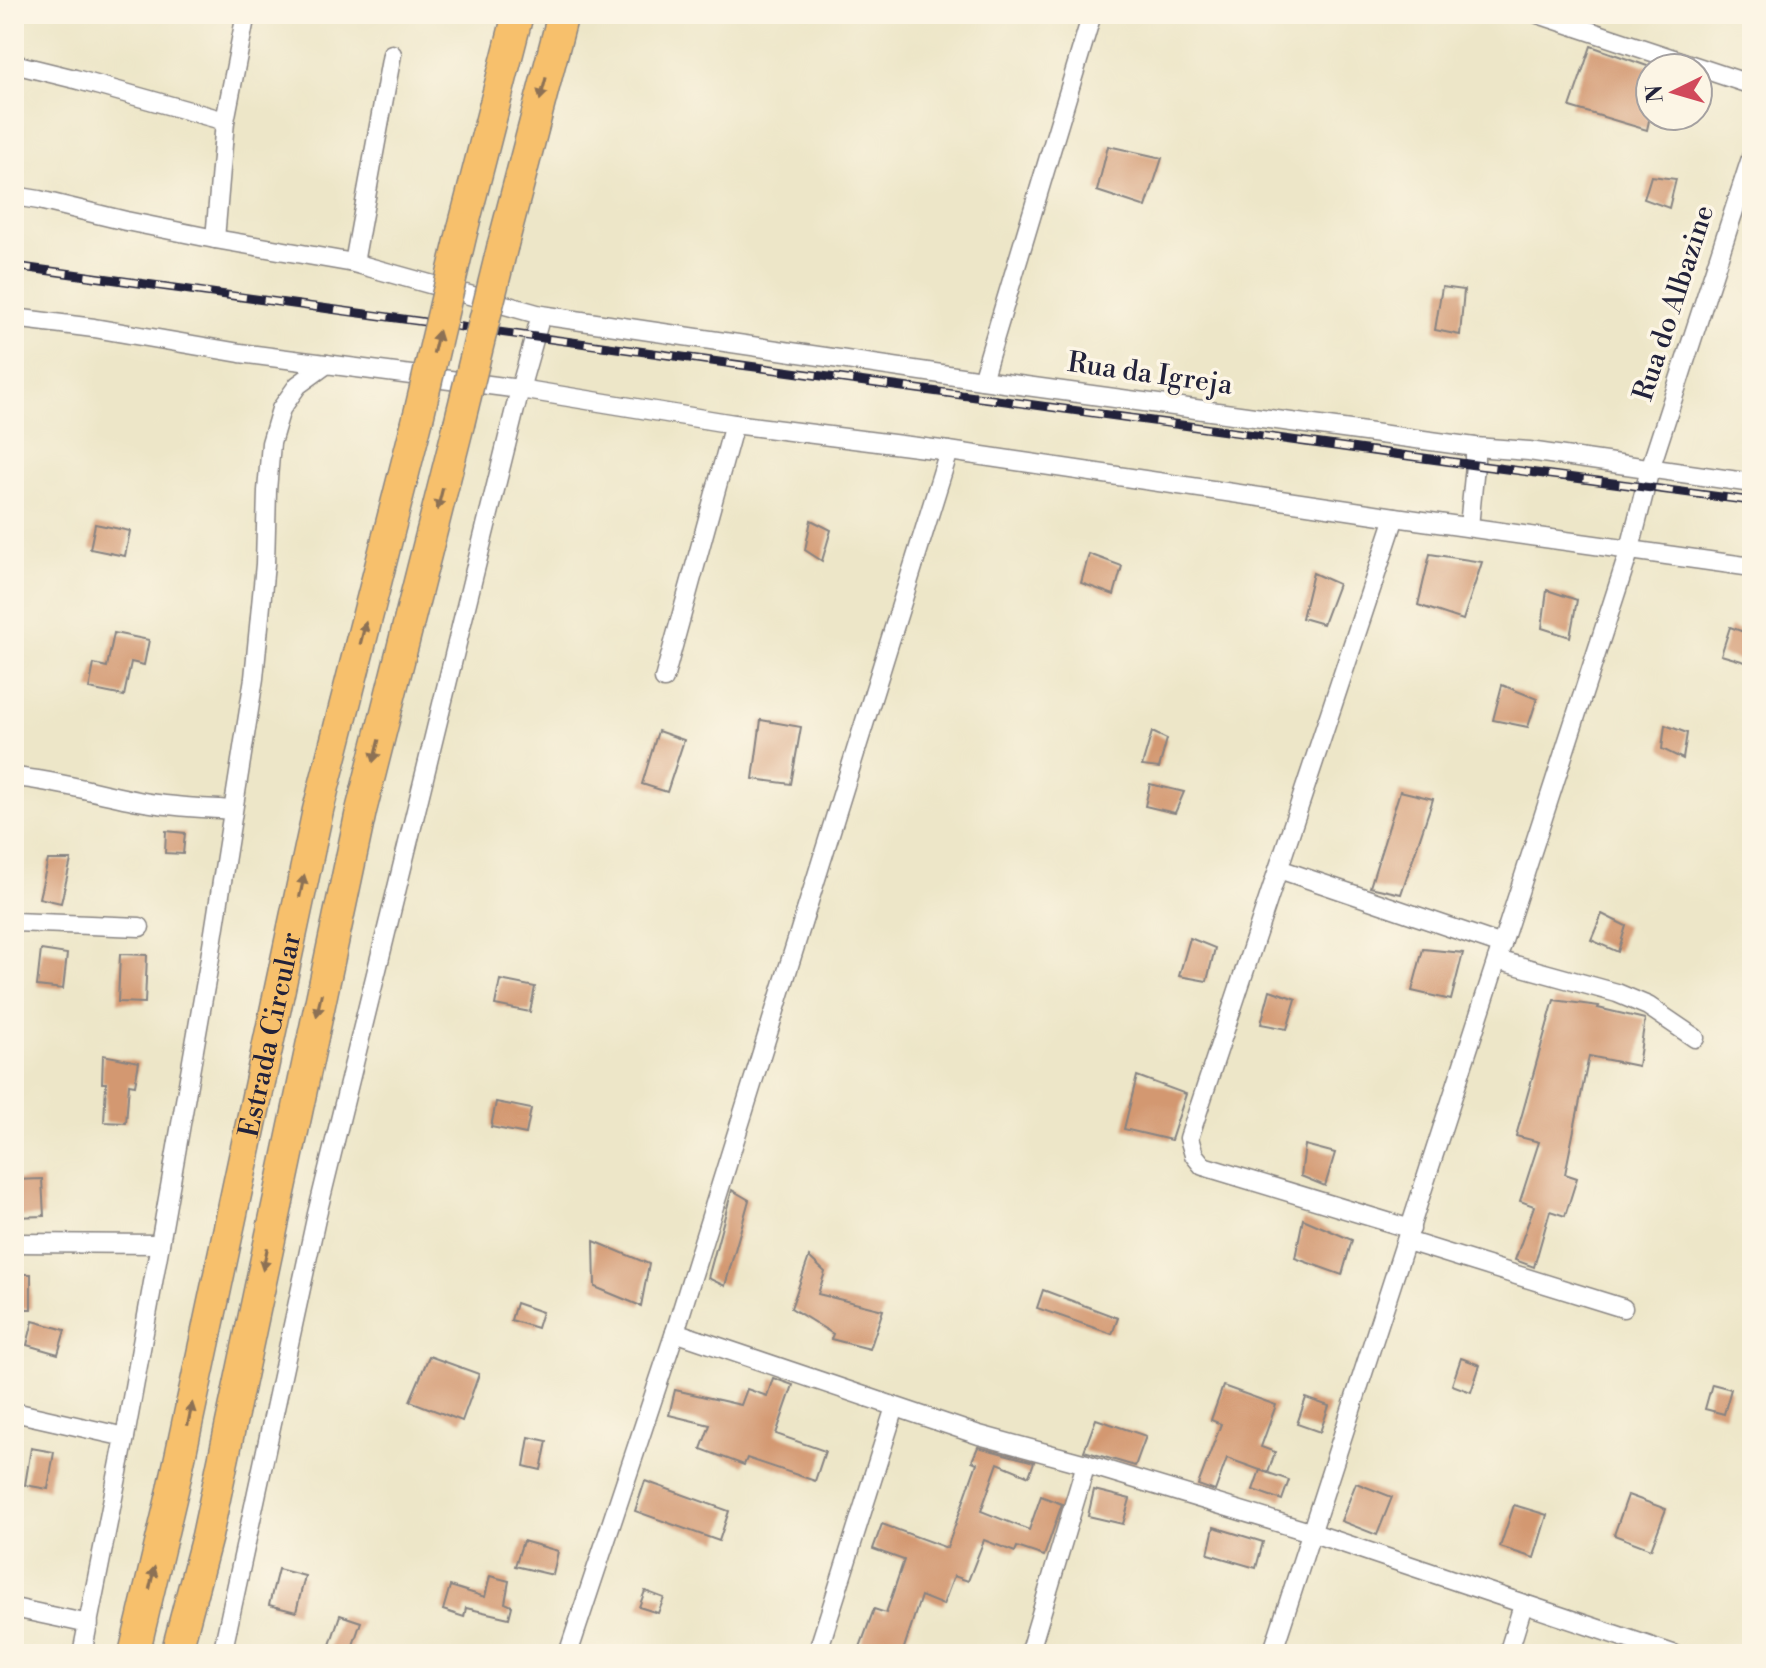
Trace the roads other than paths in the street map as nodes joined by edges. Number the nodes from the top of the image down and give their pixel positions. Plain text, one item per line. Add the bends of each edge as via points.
1 (246, 14) edge
2 (518, 14) edge
3 (563, 14) edge
4 (1092, 14) edge
5 (1538, 14) edge
6 (392, 54) dead end
7 (14, 64) edge
8 (1752, 85) edge
9 (225, 121) junction
10 (1752, 155) edge
11 (14, 196) edge
12 (215, 239) junction
13 (354, 263) junction
14 (541, 315) junction
15 (14, 318) edge
16 (327, 364) junction
17 (982, 380) junction
18 (520, 389) junction
19 (734, 424) junction
20 (1475, 447) junction
21 (949, 451) junction
22 (1650, 469) junction
23 (1752, 483) edge
24 (1395, 517) junction
25 (1469, 527) junction
26 (1630, 549) junction
27 (1752, 567) edge
28 (664, 679) dead end
29 (14, 777) edge
30 (232, 810) junction
31 (1279, 869) junction
32 (14, 922) edge
33 (140, 927) dead end
34 (1500, 952) junction
35 (1695, 1038) dead end
36 (1409, 1235) junction
37 (14, 1243) edge
38 (160, 1244) junction
39 (1623, 1308) dead end
40 (675, 1332) junction
41 (895, 1407) junction
42 (14, 1412) edge
43 (125, 1437) junction
44 (1086, 1464) junction
45 (1310, 1532) junction
46 (1523, 1605) junction
47 (14, 1608) edge
48 (89, 1624) junction
49 (82, 1654) edge
50 (134, 1654) edge
51 (176, 1654) edge
52 (222, 1654) edge
53 (568, 1654) edge
54 (817, 1654) edge
55 (1029, 1654) edge
56 (1272, 1654) edge
57 (1508, 1654) edge
58 (1673, 1654) edge

1 - 9 street
50 -> 2 main road, Estrada Circular, bridge via 318,810
3 -> 51 main road, Estrada Circular, bridge via 361,811 207,1536
4 - 17 street
5 - 8 street
6 - 13 street
7 - 9 street
9 - 12 street
10 - 22 street, Rua do Albazine
11 - 12 street, Rua da Igreja
12 - 13 street, Rua da Igreja
13 - 14 street, Rua da Igreja
14 - 17 street, Rua da Igreja
14 - 18 street
15 - 16 street
16 - 18 street
16 - 30 street via 298,385 281,409 271,443 261,613
17 - 20 street, Rua da Igreja
18 - 19 street
18 - 52 street via 317,1214
19 - 21 street
19 - 28 street
20 - 22 street, Rua da Igreja
20 - 25 street
21 - 24 street
21 - 40 street
22 - 23 street, Rua da Igreja
22 - 26 street, Rua do Albazine
24 - 25 street
24 - 31 street
25 - 26 street
26 - 27 street
26 - 34 street, Rua do Albazine
29 - 30 street via 144,802
30 - 38 street
31 - 34 street
31 - 36 street via 1189,1138 1194,1155 1203,1166
32 - 33 street
34 - 35 street via 1648,1006
34 - 36 street, Rua do Albazine
36 - 39 street
36 - 45 street, Rua do Albazine
37 - 38 street
38 - 43 street
40 - 41 street
40 - 53 street
41 - 44 street
41 - 54 street
42 - 43 street
43 - 48 street
44 - 45 street
44 - 55 street
45 - 46 street
45 - 56 street, Rua do Albazine
46 - 57 street
46 - 58 street
47 - 48 street
48 - 49 street

